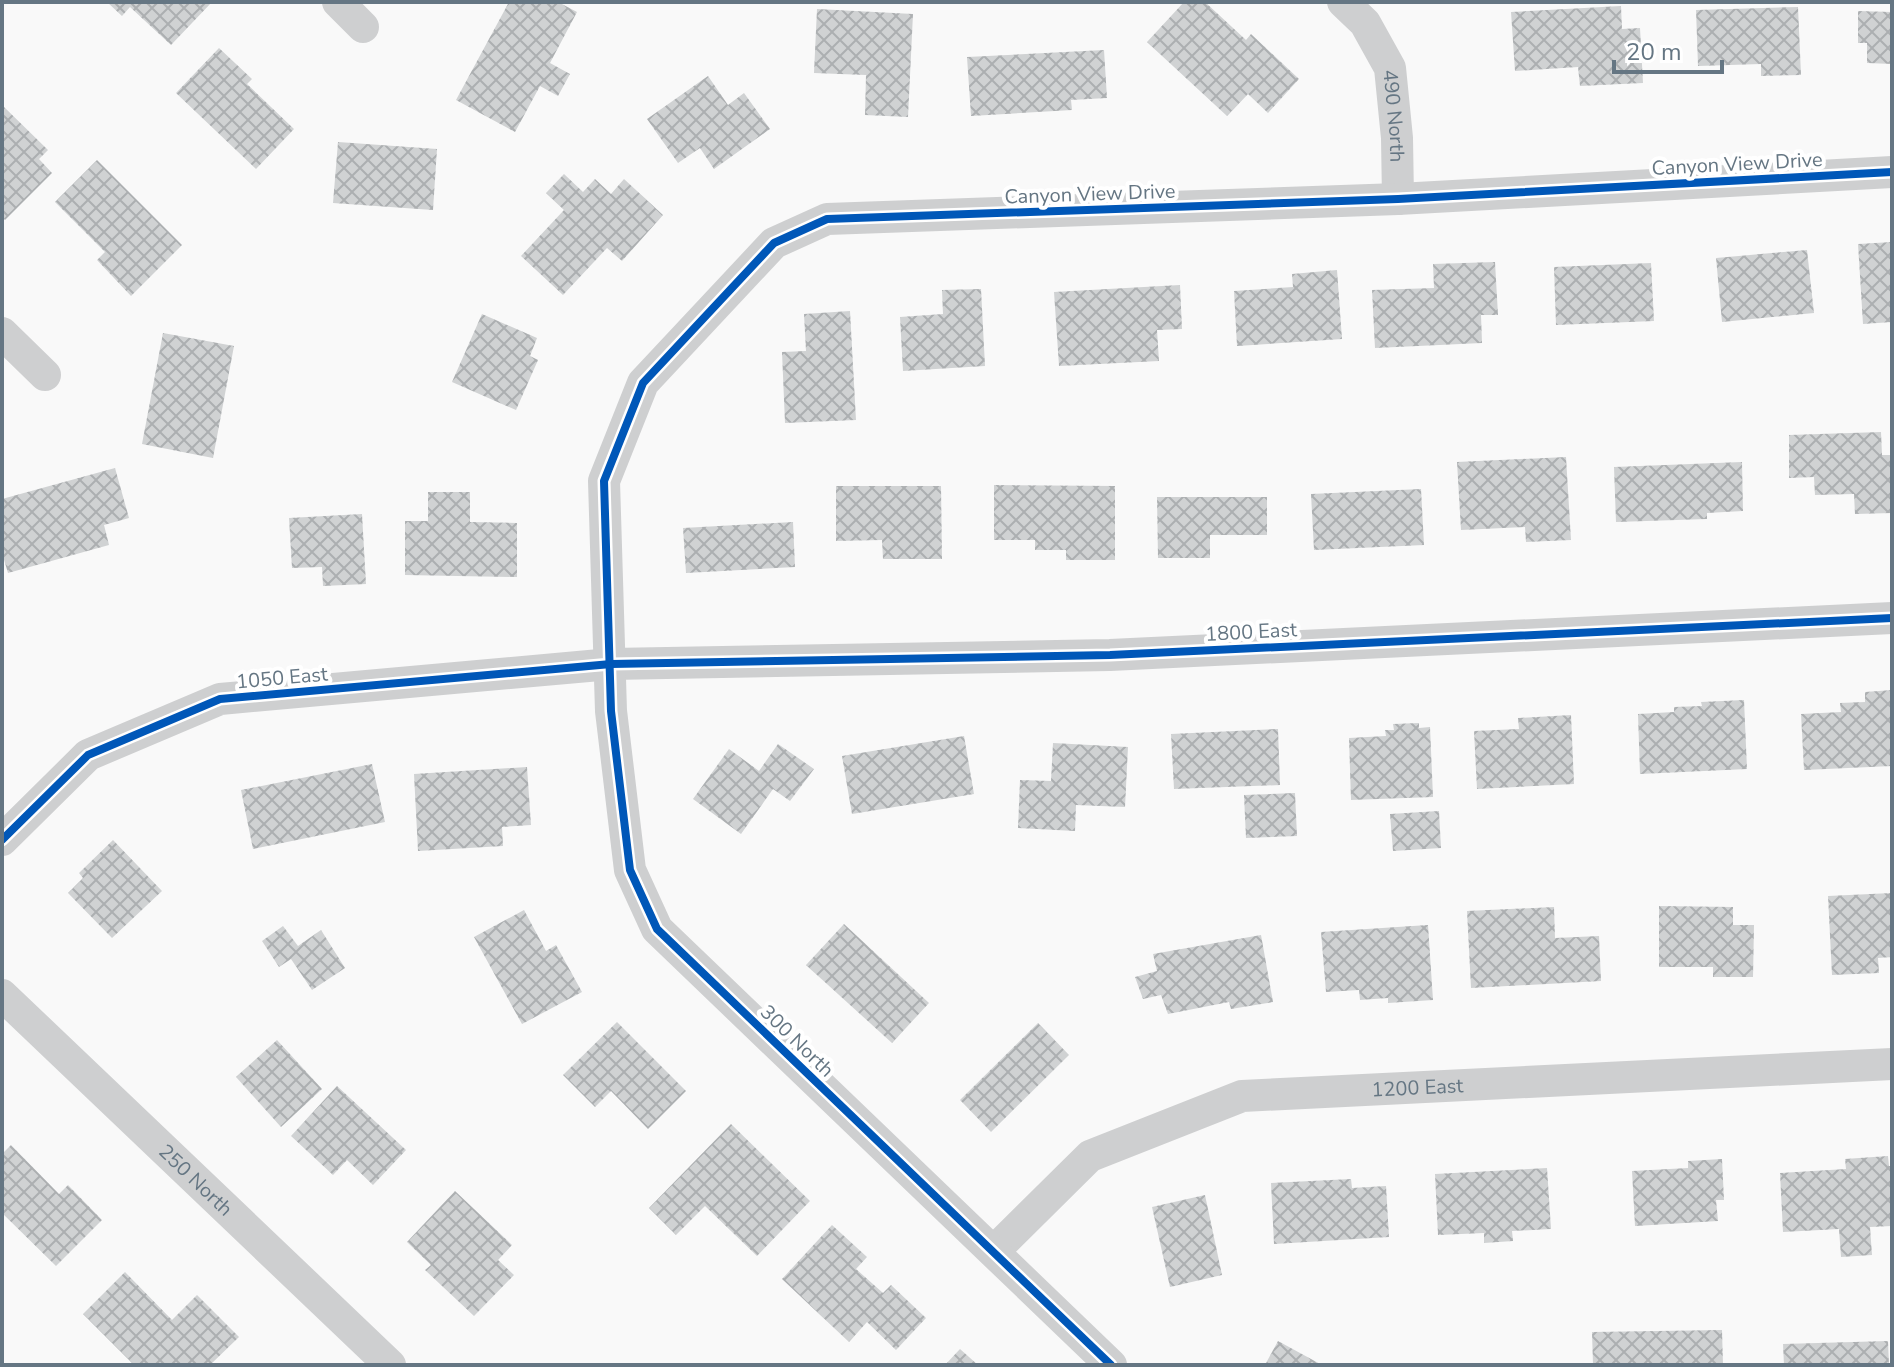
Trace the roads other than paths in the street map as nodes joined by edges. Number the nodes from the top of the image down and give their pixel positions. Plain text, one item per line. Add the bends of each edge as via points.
1 (338, 2) edge
2 (1343, 2) edge
3 (363, 27) dead end
4 (1892, 172) edge
5 (1398, 199) junction
6 (2, 333) edge
7 (45, 375) dead end
8 (1892, 618) edge
9 (611, 664) junction
10 (2, 840) edge
11 (2, 995) edge
12 (1892, 1064) edge
13 (994, 1251) junction
14 (390, 1365) edge
15 (1111, 1365) edge

1 - 3 street
2 - 5 street, 490 North via 1365,23 1390,68
4 - 5 street, Canyon View Drive
5 - 9 street, Canyon View Drive via 827,219 774,243 643,383 604,481
6 - 7 street
8 - 9 street, 1800 East via 1110,655
9 - 10 street, 1050 East via 220,699 88,755
9 - 13 street, 300 North via 611,711 630,870 657,929
11 - 14 street, 250 North
12 - 13 street, 1200 East via 1242,1096 1090,1156
13 - 15 street, 300 North

